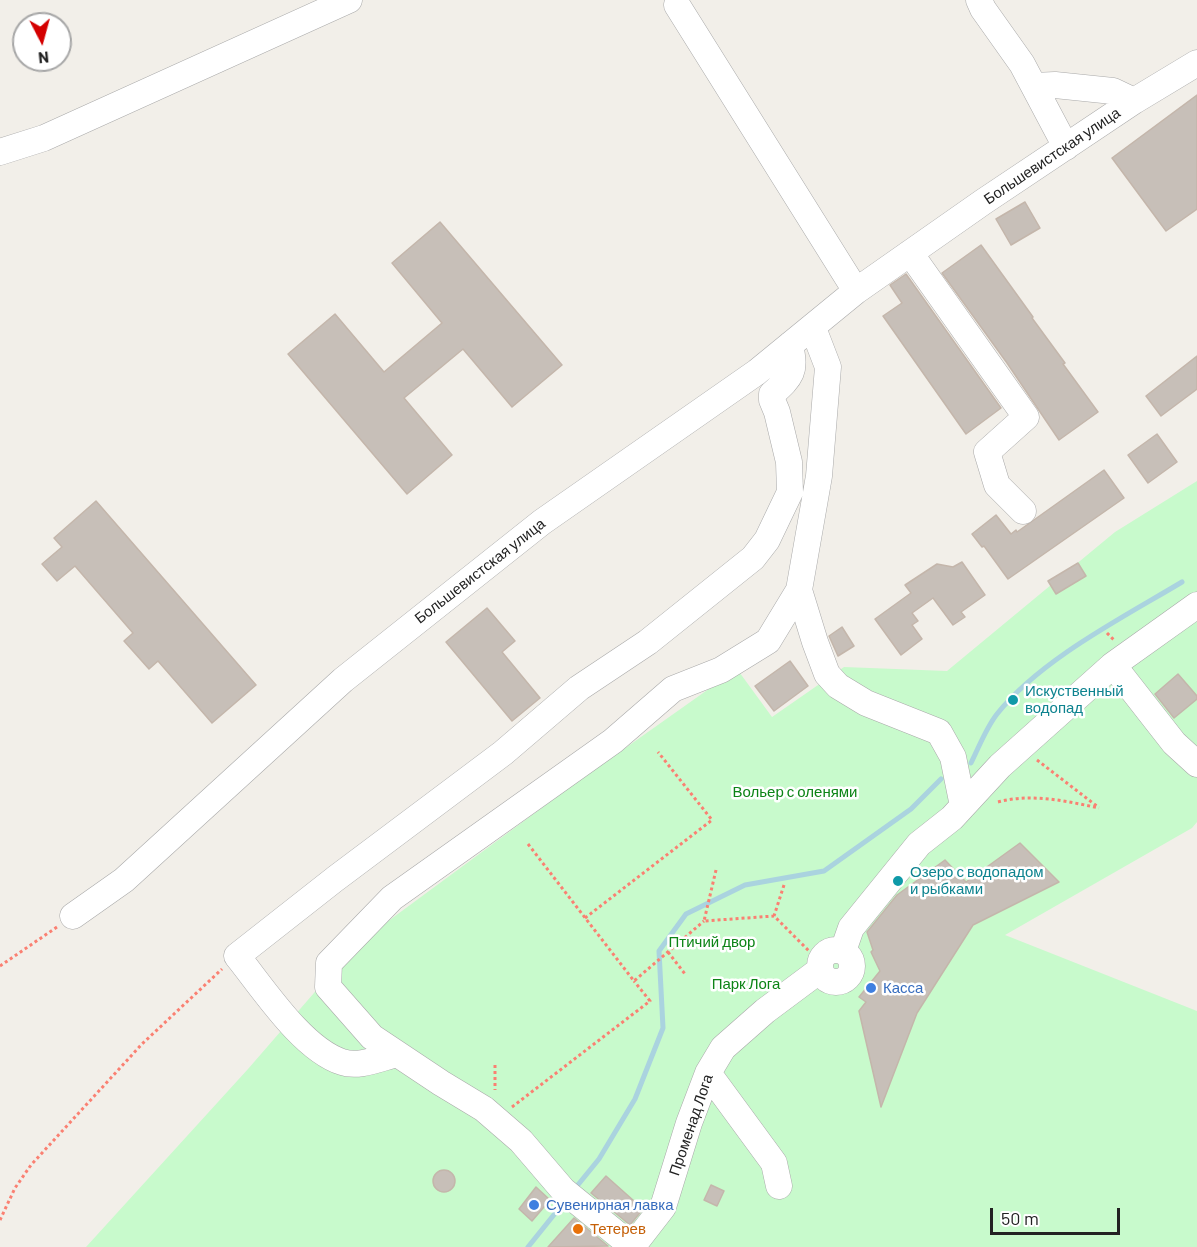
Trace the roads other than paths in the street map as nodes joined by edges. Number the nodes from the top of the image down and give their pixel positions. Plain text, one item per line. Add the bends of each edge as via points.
1 (350, 0) edge
2 (979, 0) edge
3 (677, 5) dead end
4 (1197, 63) edge
5 (1034, 86) junction
6 (1134, 101) junction
7 (1066, 147) junction
8 (0, 152) edge
9 (910, 253) junction
10 (856, 291) junction
11 (813, 328) junction
12 (790, 345) junction
13 (1023, 511) dead end
14 (799, 590) junction
15 (1197, 605) edge
16 (1113, 665) junction
17 (1197, 764) edge
18 (963, 806) junction
19 (73, 916) road end
20 (397, 1054) junction
21 (708, 1073) junction
22 (779, 1186) dead end
23 (632, 1247) edge

1 - 8 street via 44,138
2 - 5 street
3 - 10 street
4 - 6 street, Большевистская улица
5 - 6 street via 1113,91
5 - 7 street
6 - 7 street, Большевистская улица
7 - 9 street, Большевистская улица via 988,208
9 - 10 street, Большевистская улица
9 - 13 street via 1026,417 987,452 997,485
10 - 11 street, Большевистская улица
11 - 12 street, Большевистская улица
11 - 14 street via 828,367 819,476
12 - 19 street, Большевистская улица via 542,522 379,651 124,880
12 - 20 street via 793,370 772,394 784,434 790,492 767,540 753,558 648,642 579,688 503,753 237,956 314,1046 342,1062 361,1063
14 - 18 street via 827,674 838,686 866,703 939,732 953,757
14 - 20 street via 768,641 721,670 673,689 613,741 392,898 329,963 328,987 372,1037
15 - 16 street
16 - 17 street via 1174,742
16 - 18 street via 1000,766
18 - 21 street, Променад Лога via 919,844 851,927 843,951 852,964 847,978 833,982 824,977 820,966 723,1048
20 - 23 street via 484,1109 521,1141 562,1190
21 - 22 street via 774,1162
21 - 23 street, Променад Лога via 663,1207

